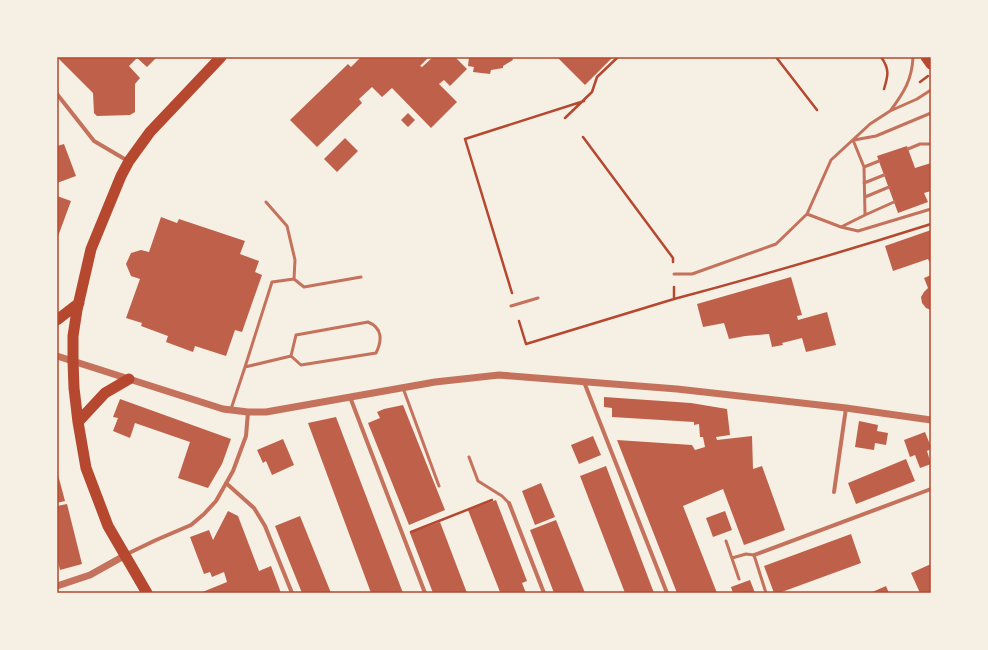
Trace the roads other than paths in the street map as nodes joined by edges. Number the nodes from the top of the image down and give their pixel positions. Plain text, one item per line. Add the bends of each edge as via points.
1 (221, 57) edge
2 (913, 57) edge
3 (926, 57) edge
4 (931, 64) edge
5 (931, 90) edge
6 (57, 94) edge
7 (890, 112) junction
8 (931, 113) edge
9 (853, 140) junction
10 (931, 144) edge
11 (908, 149) dead end
12 (129, 161) junction
13 (879, 161) dead end
14 (864, 167) junction
15 (884, 175) dead end
16 (864, 183) junction
17 (889, 187) dead end
18 (865, 197) junction
19 (266, 202) dead end
20 (894, 202) dead end
21 (931, 209) edge
22 (807, 214) junction
23 (866, 214) junction
24 (841, 227) junction
25 (674, 274) dead end
26 (361, 277) dead end
27 (294, 279) junction
28 (538, 298) dead end
29 (79, 303) junction
30 (511, 306) dead end
31 (57, 320) edge
32 (57, 356) edge
33 (291, 356) junction
34 (72, 361) junction
35 (245, 367) junction
36 (129, 379) junction
37 (584, 382) junction
38 (402, 388) junction
39 (350, 396) junction
40 (846, 408) junction
41 (230, 410) junction
42 (248, 412) junction
43 (931, 420) edge
44 (78, 422) junction
45 (469, 457) dead end
46 (226, 483) junction
47 (439, 486) dead end
48 (931, 489) edge
49 (834, 492) dead end
50 (509, 503) joint
51 (726, 540) dead end
52 (754, 555) junction
53 (124, 556) junction
54 (732, 558) junction
55 (740, 579) dead end
56 (57, 586) edge
57 (147, 593) edge
58 (292, 593) edge
59 (425, 593) edge
60 (544, 593) edge
61 (667, 593) edge
62 (766, 593) edge

1 - 12 highway via 150,132
2 - 7 lane via 910,80
3 - 4 highway
5 - 7 lane
6 - 12 street via 94,141
7 - 9 lane via 870,124
8 - 9 lane via 876,136
9 - 14 lane
9 - 22 lane via 831,160
10 - 11 lane via 920,144
12 - 29 highway via 91,249
13 - 14 lane
14 - 16 lane
15 - 16 lane
16 - 18 lane
17 - 18 lane
18 - 23 lane
19 - 27 lane via 287,226 295,260
20 - 23 lane
21 - 24 lane via 858,231
22 - 24 lane
22 - 25 lane via 776,244 692,274
23 - 24 lane
26 - 27 lane via 304,287
27 - 35 lane via 272,282
28 - 30 lane
29 - 31 highway
29 - 34 highway via 73,336
32 - 34 street
33 - 33 lane via 296,335 368,322 374,324 380,334 381,340 376,353 301,365
33 - 35 lane
34 - 36 street
34 - 44 highway
35 - 41 lane
36 - 41 street
36 - 44 highway via 104,393
37 - 38 street via 499,375
37 - 40 street via 677,388
37 - 61 street
38 - 39 street
38 - 47 lane
39 - 42 street via 266,412
39 - 59 street
40 - 43 street
40 - 49 street
41 - 42 street
42 - 46 street via 246,436
44 - 53 highway via 86,468 108,526
45 - 50 lane via 478,481
46 - 53 street via 216,502 191,525
46 - 58 street via 254,508 265,526
48 - 52 street
50 - 60 street
51 - 54 lane
52 - 54 lane via 746,554
52 - 62 lane
53 - 56 street via 90,575
53 - 57 highway
54 - 55 lane

